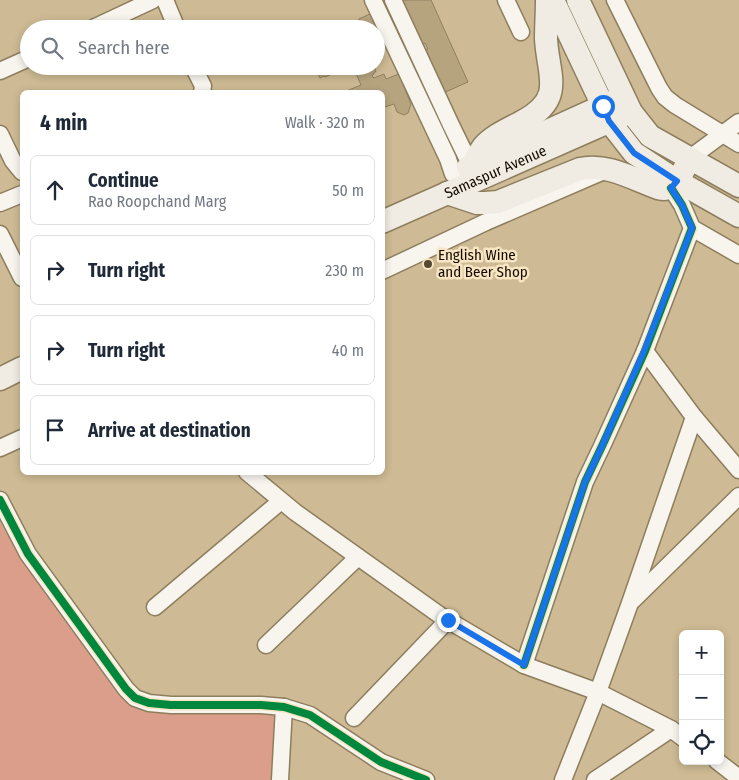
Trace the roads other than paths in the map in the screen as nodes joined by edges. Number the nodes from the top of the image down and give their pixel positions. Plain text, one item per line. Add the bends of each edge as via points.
1 (153, 0) edge
2 (165, 0) edge
3 (373, 0) edge
4 (393, 0) edge
5 (506, 0) edge
6 (547, 0) edge
7 (553, 0) edge
8 (578, 0) edge
9 (615, 0) edge
10 (111, 20) edge
11 (173, 20) edge
12 (382, 20) edge
13 (385, 25) edge
14 (521, 32) dead end
15 (20, 62) edge
16 (0, 71) edge
17 (197, 75) edge
18 (202, 90) edge
19 (627, 104) junction
20 (606, 114) junction
21 (739, 122) edge
22 (0, 134) edge
23 (722, 135) junction
24 (739, 144) edge
25 (690, 158) junction
26 (20, 170) edge
27 (457, 178) junction
28 (674, 184) junction
29 (739, 186) edge
30 (20, 195) edge
31 (0, 203) edge
32 (385, 205) edge
33 (489, 211) junction
34 (739, 216) edge
35 (385, 220) edge
36 (692, 228) junction
37 (0, 234) edge
38 (739, 255) edge
39 (385, 269) edge
40 (20, 270) edge
41 (644, 351) junction
42 (20, 369) edge
43 (0, 379) edge
44 (20, 384) edge
45 (0, 393) edge
46 (694, 417) junction
47 (20, 439) edge
48 (0, 448) edge
49 (739, 470) edge
50 (251, 475) edge
51 (739, 496) edge
52 (0, 500) edge
53 (281, 501) junction
54 (358, 557) junction
55 (630, 603) junction
56 (155, 608) dead end
57 (448, 620) junction
58 (266, 645) dead end
59 (524, 665) junction
60 (598, 692) junction
61 (284, 707) junction
62 (354, 718) dead end
63 (677, 734) edge
64 (722, 765) edge
65 (739, 778) edge
66 (280, 780) edge
67 (426, 780) edge
68 (563, 780) edge
69 (595, 780) edge

1 - 10 street
2 - 11 street
3 - 12 street
4 - 27 street via 451,125
5 - 14 street
6 - 27 main road via 546,39 552,78 546,103 537,113 483,146
7 - 20 main road
8 - 19 main road
9 - 23 street via 665,97
13 - 27 street
15 - 16 street
17 - 18 street
19 - 20 main road
19 - 25 main road via 650,136
20 - 27 main road, Samaspur Avenue
20 - 27 main road, Samaspur Avenue
20 - 28 main road via 634,153
21 - 23 street
22 - 26 street
23 - 24 street
23 - 25 street
25 - 28 main road
25 - 29 main road
27 - 32 main road, Samaspur Avenue
27 - 33 main road via 477,203
27 - 35 main road, Samaspur Avenue
28 - 33 main road via 665,189 658,188 608,169 589,167 498,202
28 - 34 main road
28 - 36 street
30 - 31 street
33 - 39 street
36 - 38 street
36 - 41 street
37 - 40 street
41 - 46 street
41 - 59 street via 585,482
42 - 43 main road
44 - 45 main road
46 - 49 street
46 - 55 street
47 - 48 street
50 - 53 street
51 - 55 street
52 - 61 street via 28,554 135,698 172,705
53 - 54 street
53 - 56 street
54 - 57 street
54 - 58 street
55 - 60 street
57 - 59 street
57 - 62 street
59 - 60 street
60 - 63 street
60 - 68 street
61 - 66 street
61 - 67 street via 310,714 381,762
63 - 69 street
64 - 65 street

